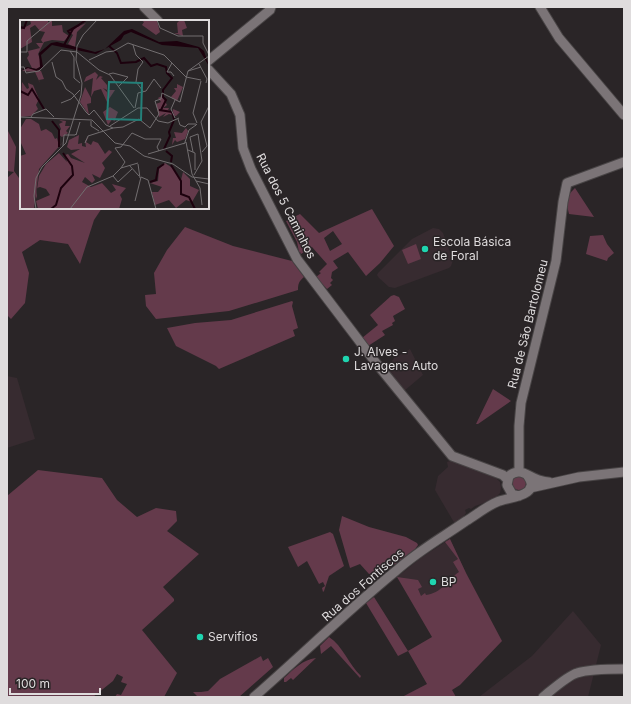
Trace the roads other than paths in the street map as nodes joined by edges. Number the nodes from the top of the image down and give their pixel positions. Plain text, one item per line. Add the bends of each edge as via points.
1 (144, 7) edge
2 (540, 7) edge
3 (270, 9) edge
4 (157, 20) edge
5 (209, 60) edge
6 (209, 70) edge
7 (624, 115) edge
8 (624, 162) edge
9 (624, 472) edge
10 (523, 473) junction
11 (551, 482) junction
12 (508, 483) junction
13 (530, 488) junction
14 (519, 496) junction
15 (497, 502) junction
16 (624, 669) edge
17 (254, 697) edge
18 (543, 697) edge

1 - 4 street
2 - 7 street via 559,38
3 - 5 street
6 - 12 street, Rua dos 5 Caminhos via 231,94 240,114 243,148 251,169 297,259 376,363 452,456 503,475
8 - 10 street, Rua de São Bartolomeu via 567,183 556,261 521,403 519,426
9 - 11 street
10 - 11 street
10 - 12 street via 512,473
10 - 13 street via 531,481
11 - 13 street
12 - 14 street via 512,494
12 - 15 street
13 - 14 street
14 - 15 street
15 - 17 street, Rua dos Fontiscos via 397,569
16 - 18 street via 576,673

